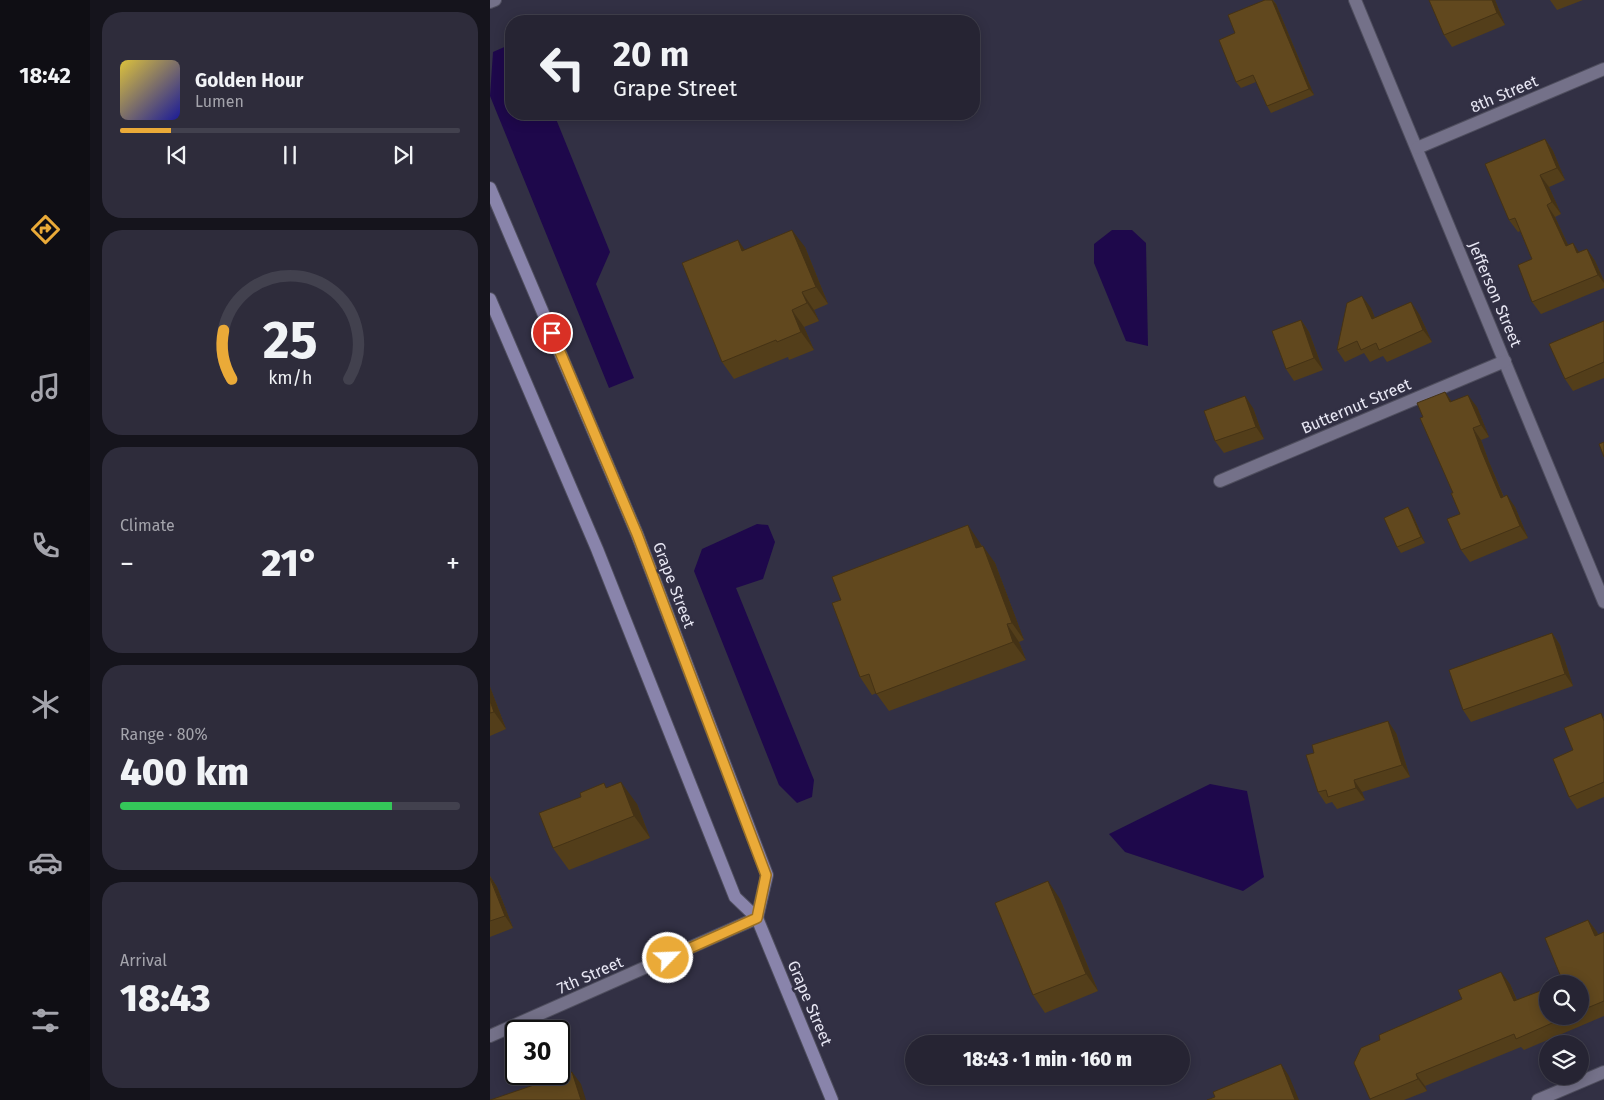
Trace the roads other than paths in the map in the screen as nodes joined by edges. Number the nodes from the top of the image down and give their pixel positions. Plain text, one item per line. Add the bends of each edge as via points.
1 (495, 0) edge
2 (1355, 0) edge
3 (490, 2) edge
4 (1604, 69) edge
5 (1417, 148) junction
6 (490, 188) edge
7 (490, 299) edge
8 (1505, 361) junction
9 (1220, 481) dead end
10 (1598, 573) edge
11 (1604, 602) edge
12 (757, 918) junction
13 (490, 1036) edge
14 (1604, 1072) edge
15 (832, 1100) edge
16 (1538, 1100) edge

1 - 3 street
2 - 5 street, Jefferson Street
4 - 5 street, 8th Street
5 - 8 street, Jefferson Street
6 - 12 main road, Grape Street via 637,534 766,875
7 - 12 main road, Grape Street via 600,558 735,897
8 - 9 street, Butternut Street
8 - 10 street, Jefferson Street
10 - 11 street, Jefferson Street
12 - 13 street, 7th Street
12 - 15 main road, Grape Street
14 - 16 street

